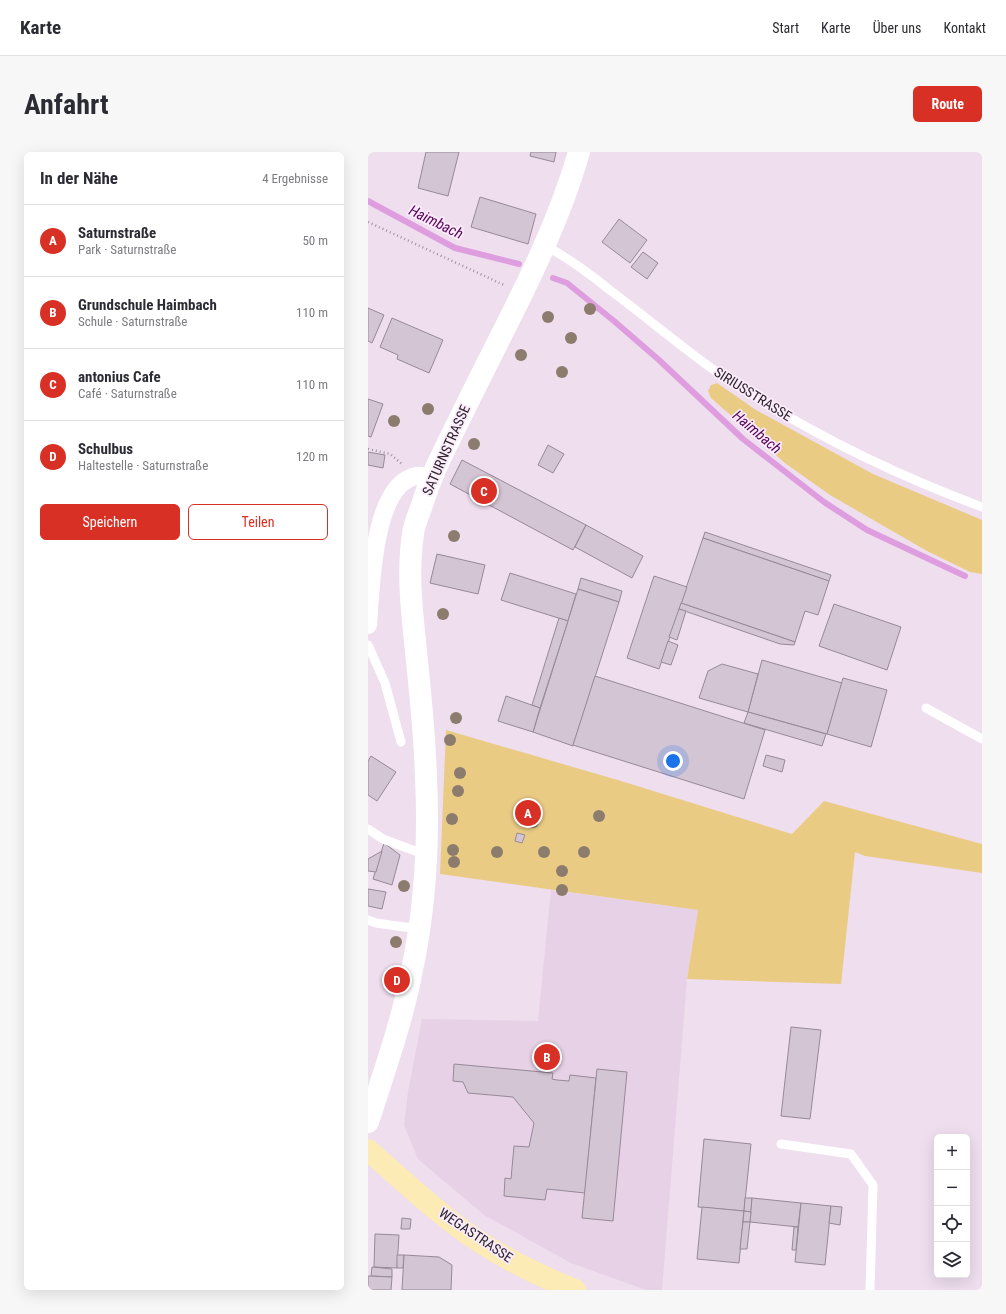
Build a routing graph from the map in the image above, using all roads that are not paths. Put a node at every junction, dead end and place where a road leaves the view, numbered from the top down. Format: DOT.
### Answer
graph roads {
  1 [pos="579,152"];
  2 [pos="544,245"];
  3 [pos="431,478"];
  4 [pos="982,507"];
  5 [pos="368,625"];
  6 [pos="368,645"];
  7 [pos="926,708"];
  8 [pos="982,739"];
  9 [pos="401,742"];
  10 [pos="368,829"];
  11 [pos="426,855"];
  12 [pos="368,920"];
  13 [pos="419,929"];
  14 [pos="368,1122"];
  15 [pos="781,1144"];
  16 [pos="368,1150"];
  17 [pos="575,1290"];
  18 [pos="870,1290"];
  1 -- 2 [label="street, SATURNSTRASSE"];
  2 -- 3 [label="street, SATURNSTRASSE"];
  2 -- 4 [label="lane, SIRIUSSTRASSE"];
  3 -- 5 [label="street"];
  3 -- 11 [label="street, SATURNSTRASSE"];
  6 -- 9 [label="lane"];
  7 -- 8 [label="lane"];
  10 -- 11 [label="lane"];
  11 -- 13 [label="street, SATURNSTRASSE"];
  12 -- 13 [label="lane"];
  13 -- 14 [label="street, SATURNSTRASSE"];
  15 -- 18 [label="lane"];
  16 -- 17 [label="main road, WEGASTRASSE"];
}
